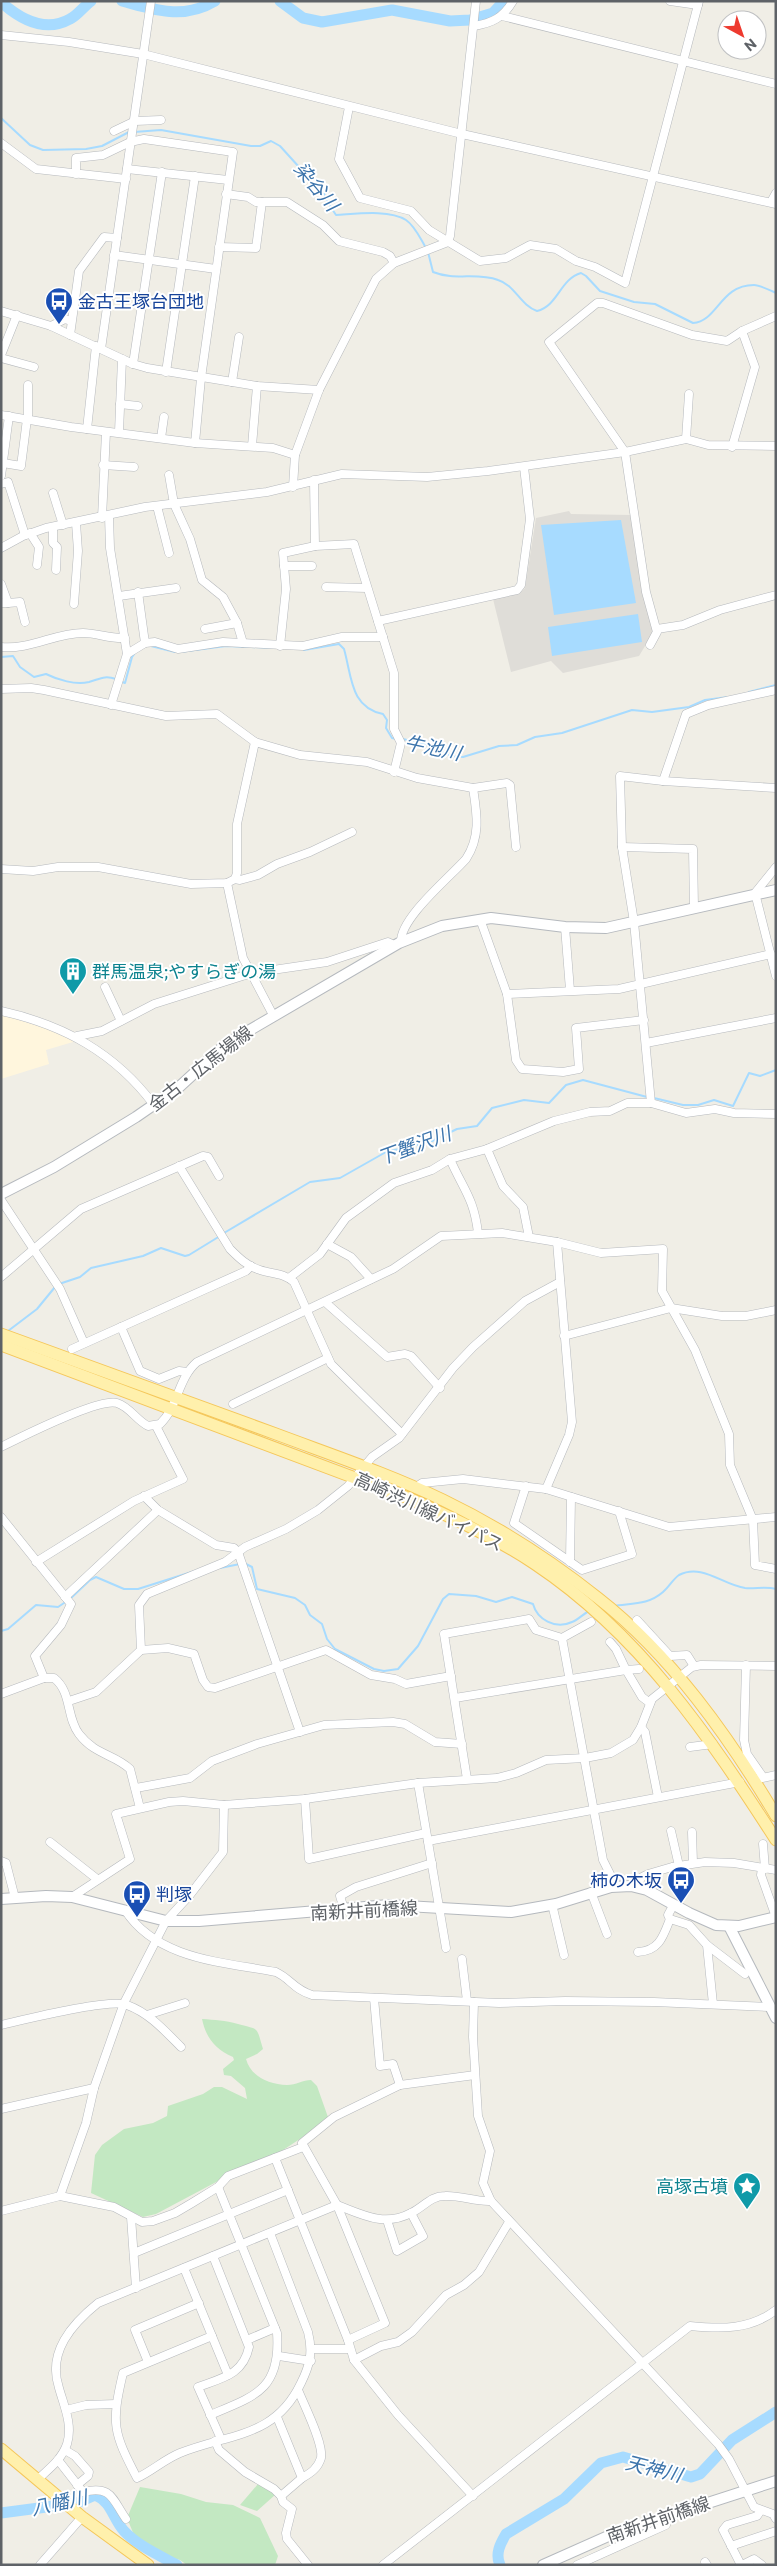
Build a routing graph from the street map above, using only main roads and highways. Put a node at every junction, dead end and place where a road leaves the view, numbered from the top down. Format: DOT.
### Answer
graph roads {
  1 [pos="776,890"];
  2 [pos="1,1194"];
  3 [pos="1,1334"];
  4 [pos="1,1346"];
  5 [pos="627,1624"];
  6 [pos="776,1816"];
  7 [pos="776,1840"];
  8 [pos="1,1900"];
  9 [pos="776,1917"];
  10 [pos="729,1926"];
  11 [pos="773,2007"];
  12 [pos="776,2018"];
  13 [pos="1,2449"];
  14 [pos="776,2481"];
  15 [pos="559,2561"];
  16 [pos="142,2563"];
  17 [pos="543,2565"];
  1 -- 2 [label="main road, 金古・広馬場線"];
  3 -- 5 [label="main road, 高崎渋川線バイパス"];
  4 -- 5 [label="main road, 高崎渋川線バイパス"];
  5 -- 6 [label="main road, 高崎渋川線バイパス"];
  5 -- 7 [label="main road, 高崎渋川線バイパス"];
  8 -- 10 [label="main road, 南新井前橋線"];
  9 -- 10 [label="main road, 南新井前橋線"];
  10 -- 11 [label="main road"];
  11 -- 12 [label="main road"];
  13 -- 16 [label="main road"];
  14 -- 15 [label="main road, 南新井前橋線"];
  15 -- 17 [label="main road, 南新井前橋線"];
}
